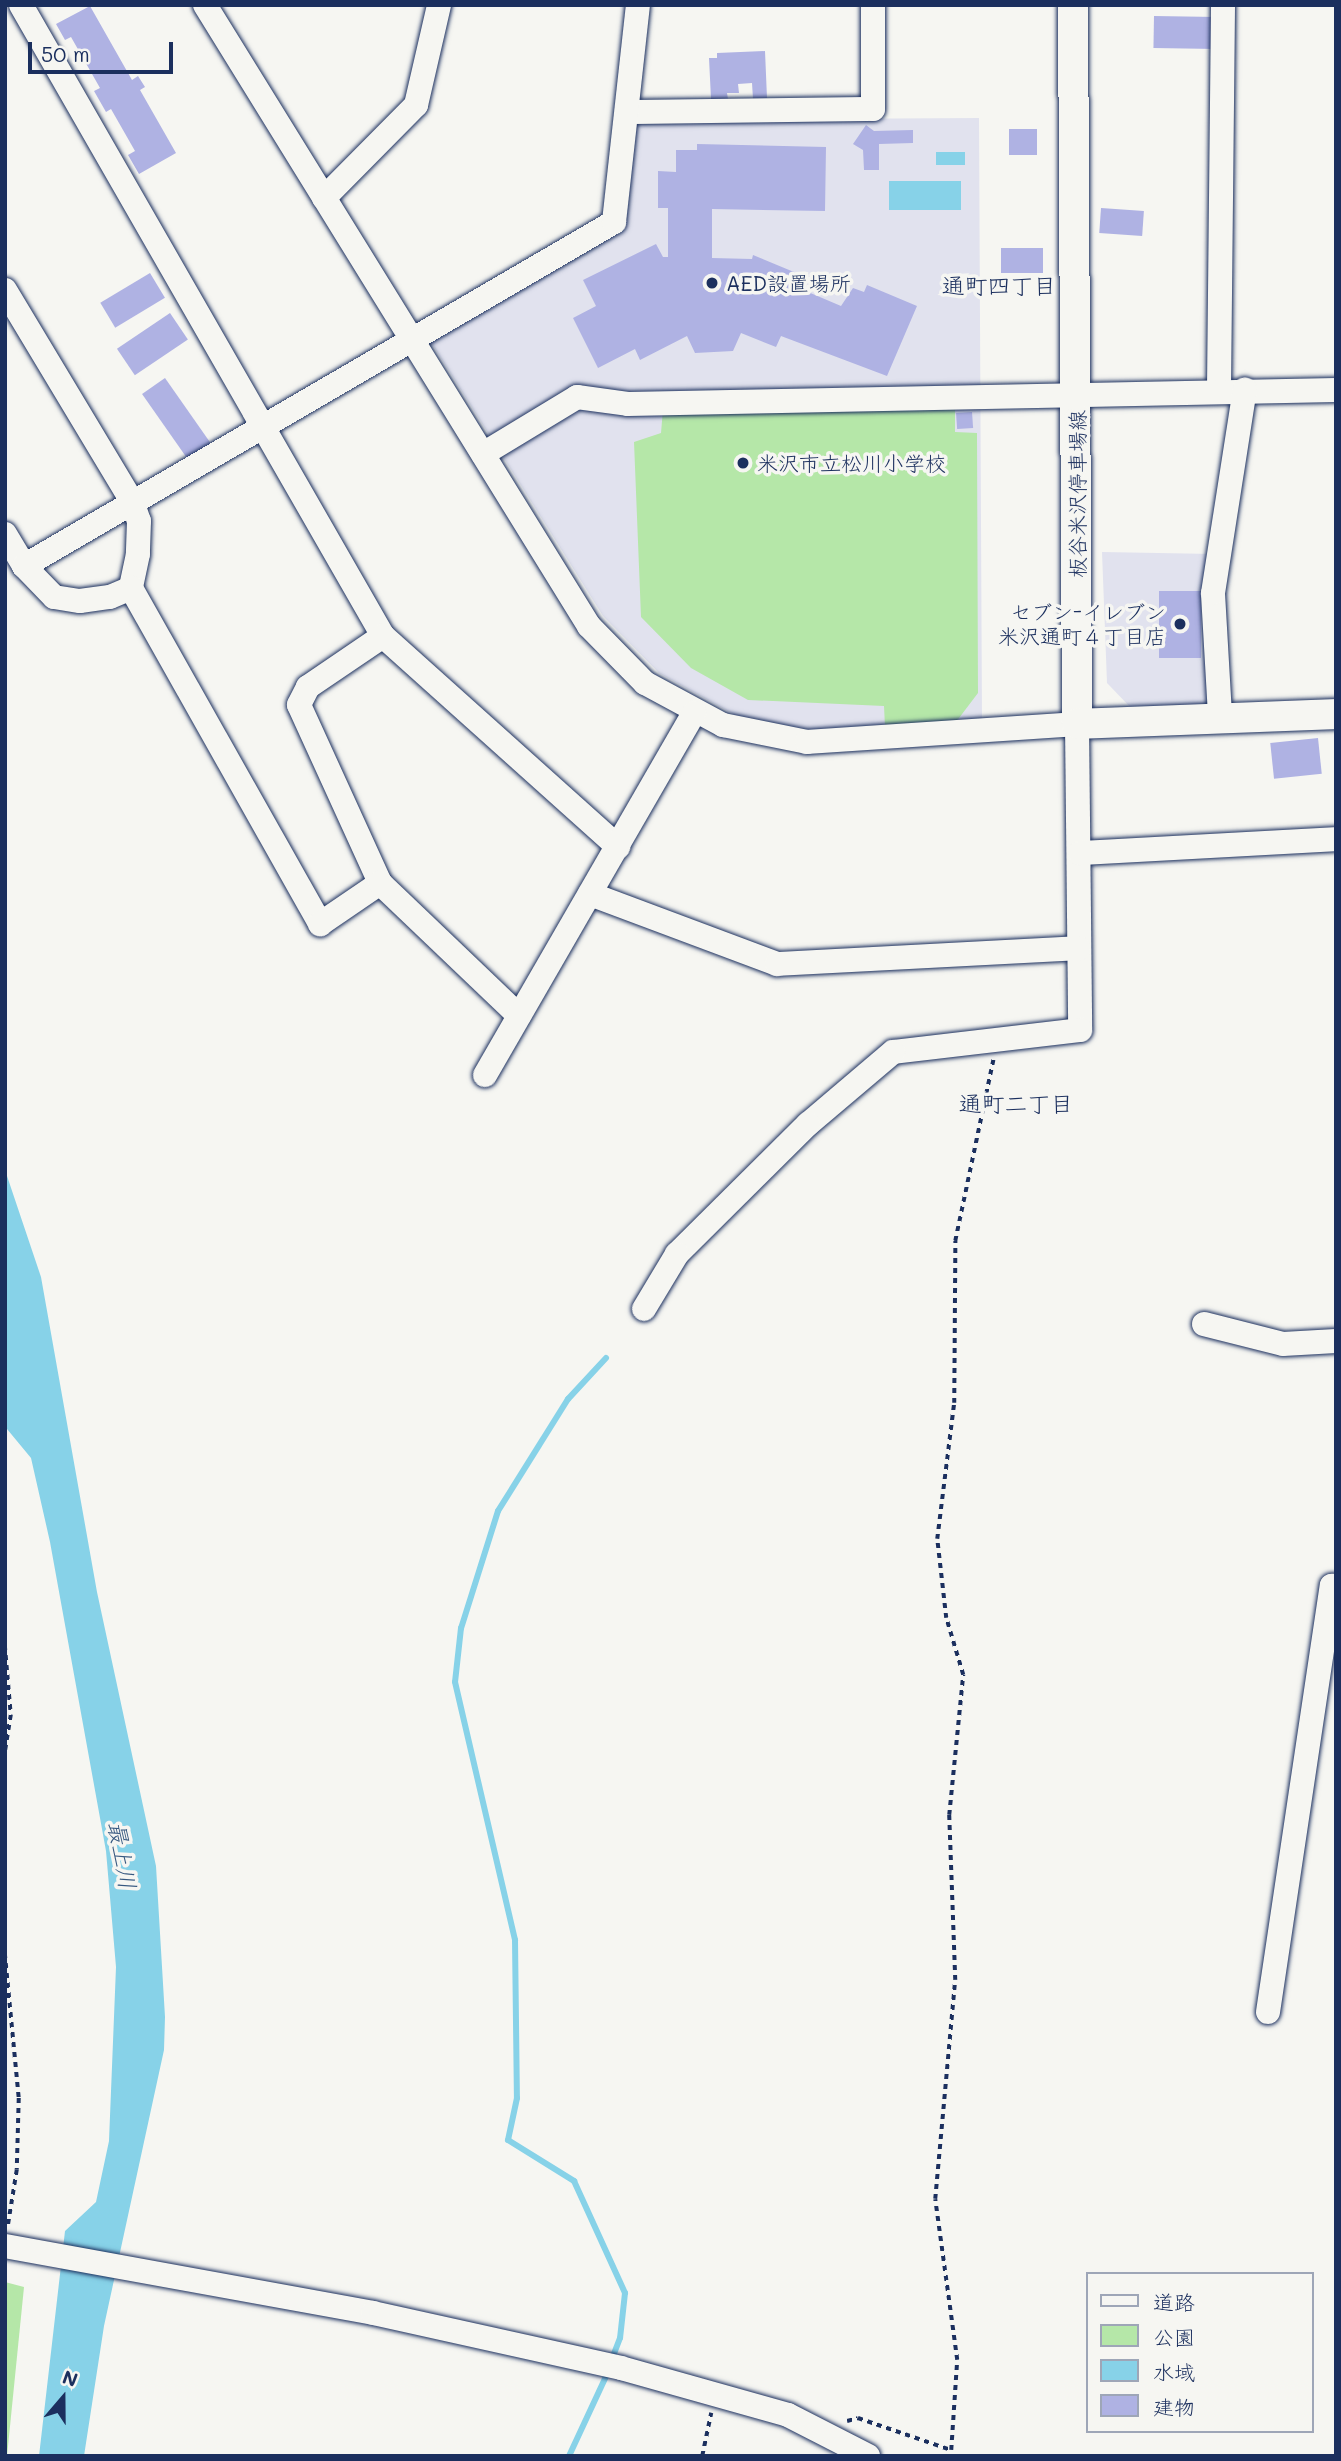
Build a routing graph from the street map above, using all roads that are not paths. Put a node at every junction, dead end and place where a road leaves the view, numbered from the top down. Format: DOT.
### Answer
graph roads {
  1 [pos="21,5"];
  2 [pos="205,5"];
  3 [pos="439,5"];
  4 [pos="638,5"];
  5 [pos="873,5"];
  6 [pos="1073,5"];
  7 [pos="1223,5"];
  8 [pos="5,11"];
  9 [pos="626,112"];
  10 [pos="324,198"];
  11 [pos="5,290"];
  12 [pos="412,339"];
  13 [pos="1219,389"];
  14 [pos="1245,389"];
  15 [pos="1336,390"];
  16 [pos="1076,396"];
  17 [pos="262,431"];
  18 [pos="483,454"];
  19 [pos="132,501"];
  20 [pos="5,534"];
  21 [pos="24,566"];
  22 [pos="131,588"];
  23 [pos="383,636"];
  24 [pos="694,713"];
  25 [pos="1336,714"];
  26 [pos="1220,715"];
  27 [pos="1077,724"];
  28 [pos="1336,839"];
  29 [pos="618,847"];
  30 [pos="1080,853"];
  31 [pos="380,883"];
  32 [pos="590,894"];
  33 [pos="1079,948"];
  34 [pos="519,1016"];
  35 [pos="485,1075"];
  36 [pos="644,1309"];
  37 [pos="1204,1324"];
  38 [pos="1336,1341"];
  39 [pos="1336,1586"];
  40 [pos="1268,2012"];
  41 [pos="14,2242"];
  42 [pos="868,2456"];
  1 -- 8 [label="street"];
  1 -- 17 [label="street"];
  2 -- 10 [label="street"];
  3 -- 10 [label="street"];
  4 -- 9 [label="street"];
  5 -- 9 [label="street"];
  6 -- 16 [label="main road, 板谷米沢停車場線"];
  7 -- 13 [label="street"];
  9 -- 12 [label="street"];
  10 -- 12 [label="street"];
  11 -- 19 [label="street"];
  12 -- 17 [label="street"];
  12 -- 18 [label="street"];
  13 -- 14 [label="street"];
  13 -- 16 [label="street"];
  14 -- 15 [label="street"];
  14 -- 26 [label="street"];
  16 -- 18 [label="street"];
  16 -- 27 [label="main road, 板谷米沢停車場線"];
  17 -- 19 [label="street"];
  17 -- 23 [label="street"];
  18 -- 24 [label="street"];
  19 -- 21 [label="street"];
  19 -- 22 [label="street"];
  20 -- 21 [label="street"];
  21 -- 22 [label="street"];
  22 -- 31 [label="street"];
  23 -- 29 [label="street"];
  23 -- 31 [label="street"];
  24 -- 27 [label="street"];
  24 -- 29 [label="street"];
  25 -- 26 [label="main road"];
  26 -- 27 [label="main road"];
  27 -- 30 [label="street"];
  28 -- 30 [label="street"];
  29 -- 32 [label="street"];
  30 -- 33 [label="street"];
  31 -- 34 [label="street"];
  32 -- 33 [label="street"];
  32 -- 34 [label="street"];
  33 -- 36 [label="street"];
  34 -- 35 [label="street"];
  37 -- 38 [label="street"];
  39 -- 40 [label="street"];
  41 -- 42 [label="street"];
}
